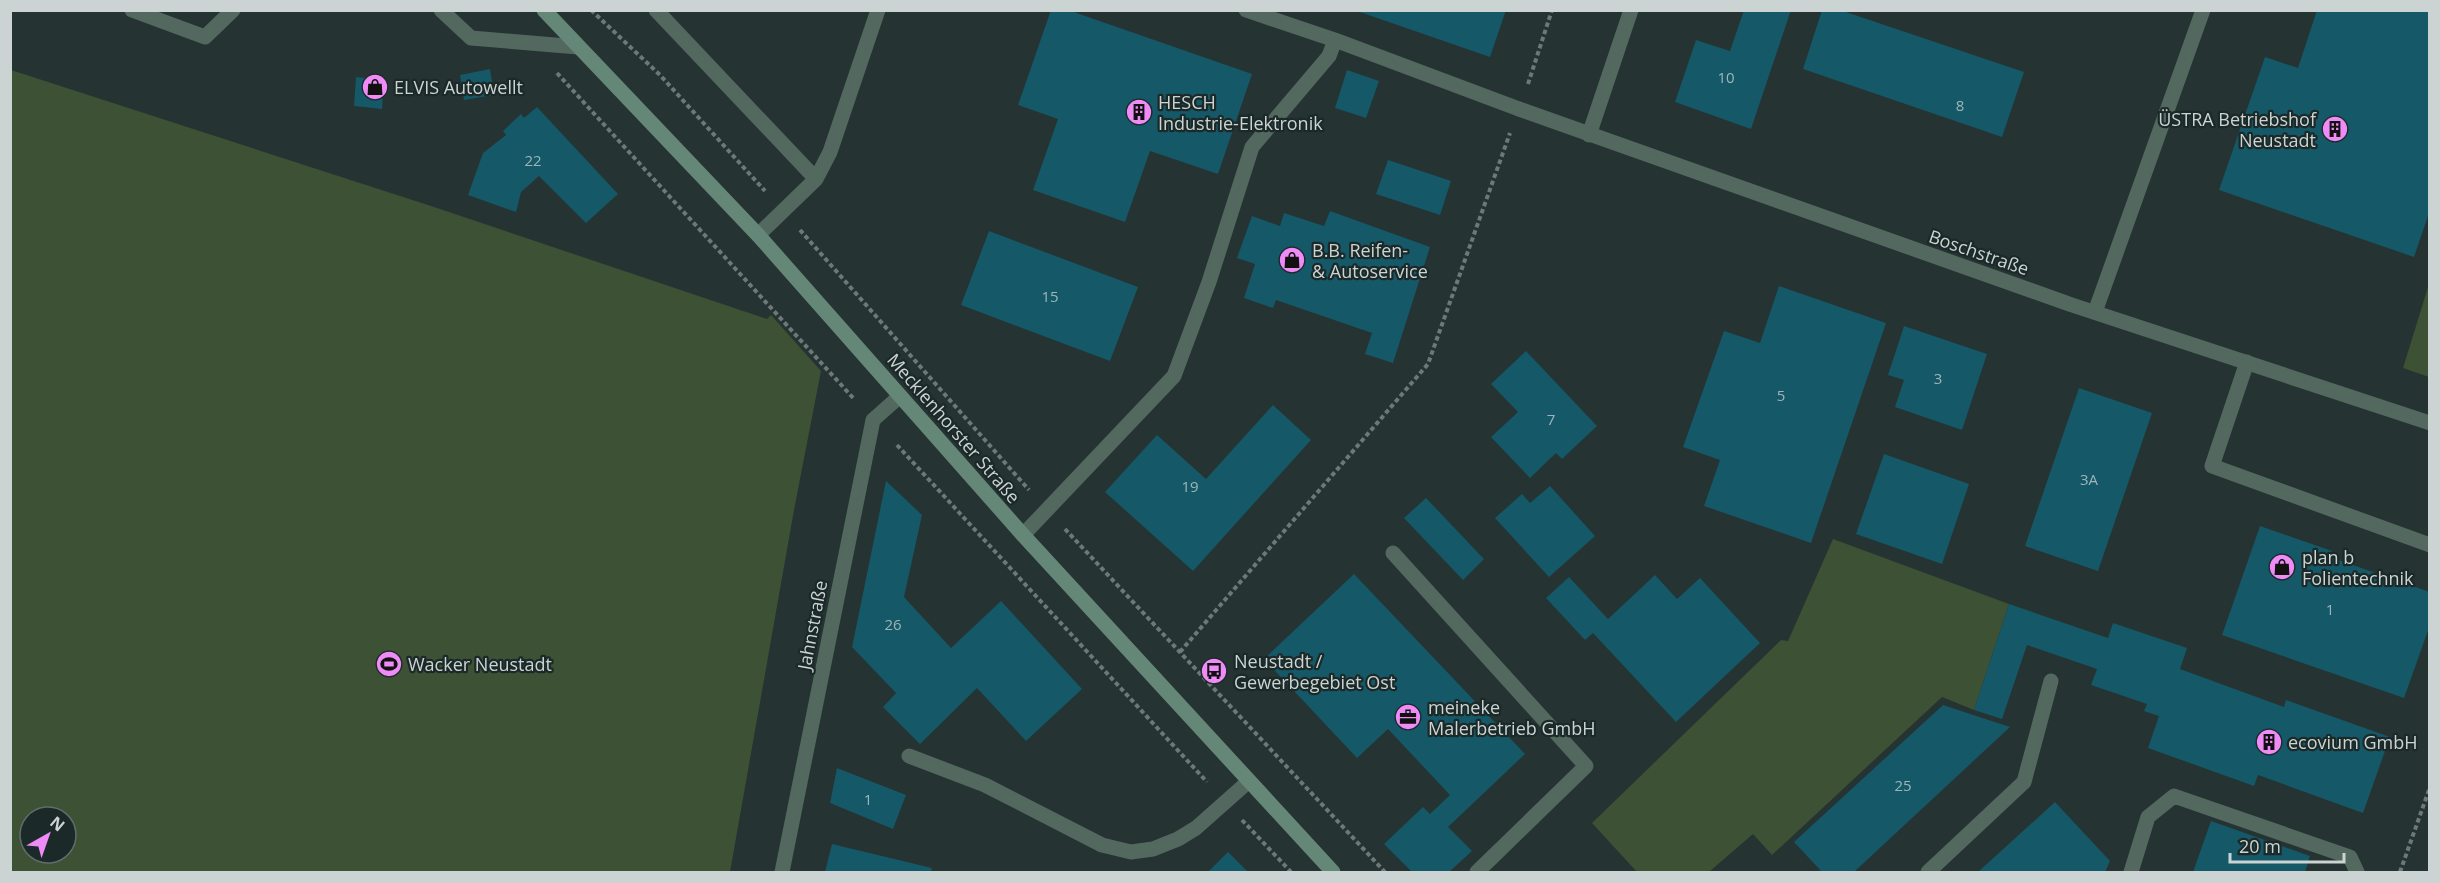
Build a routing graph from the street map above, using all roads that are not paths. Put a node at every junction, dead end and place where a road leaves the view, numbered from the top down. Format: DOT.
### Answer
graph roads {
  1 [pos="132,10"];
  2 [pos="233,10"];
  3 [pos="441,10"];
  4 [pos="544,10"];
  5 [pos="656,10"];
  6 [pos="878,10"];
  7 [pos="1246,10"];
  8 [pos="1631,10"];
  9 [pos="2203,10"];
  10 [pos="1335,40"];
  11 [pos="578,46"];
  12 [pos="1589,135"];
  13 [pos="816,179"];
  14 [pos="758,235"];
  15 [pos="2095,312"];
  16 [pos="2247,362"];
  17 [pos="900,396"];
  18 [pos="2430,423"];
  19 [pos="1023,535"];
  20 [pos="2430,545"];
  21 [pos="1394,553"];
  22 [pos="2051,681"];
  23 [pos="909,756"];
  24 [pos="1249,781"];
  25 [pos="782,873"];
  26 [pos="1333,873"];
  27 [pos="1478,873"];
  28 [pos="1928,873"];
  29 [pos="2131,873"];
  30 [pos="2357,873"];
  1 -- 2 [label="street"];
  3 -- 11 [label="street"];
  4 -- 11 [label="main road, Mecklenhorster Straße"];
  5 -- 13 [label="street"];
  6 -- 13 [label="street"];
  7 -- 10 [label="street, Boschstraße"];
  8 -- 12 [label="street"];
  9 -- 15 [label="street"];
  10 -- 12 [label="street, Boschstraße"];
  10 -- 19 [label="street"];
  11 -- 14 [label="main road, Mecklenhorster Straße"];
  12 -- 15 [label="street, Boschstraße"];
  13 -- 14 [label="street"];
  14 -- 17 [label="main road, Mecklenhorster Straße"];
  15 -- 16 [label="street, Boschstraße"];
  16 -- 18 [label="street, Boschstraße"];
  16 -- 20 [label="street"];
  17 -- 19 [label="main road, Mecklenhorster Straße"];
  17 -- 25 [label="street, Jahnstraße"];
  19 -- 24 [label="main road, Mecklenhorster Straße"];
  21 -- 27 [label="street"];
  22 -- 28 [label="street"];
  23 -- 24 [label="street"];
  24 -- 26 [label="main road, Mecklenhorster Straße"];
  29 -- 30 [label="street"];
}
